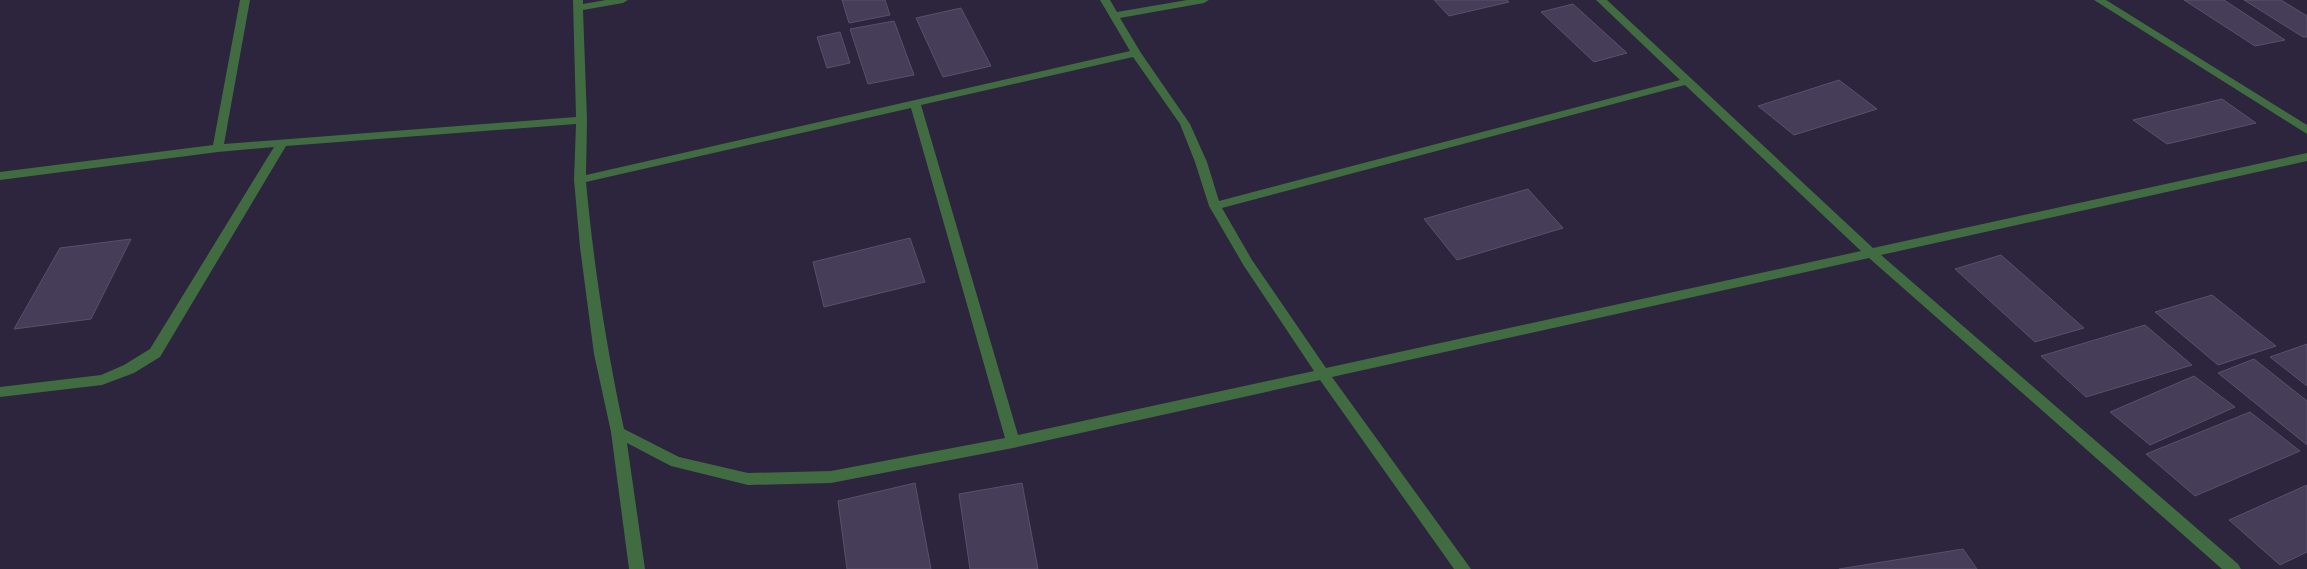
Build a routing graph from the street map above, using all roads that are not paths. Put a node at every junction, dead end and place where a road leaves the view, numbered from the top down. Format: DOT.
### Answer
graph roads {
  1 [pos="245,0"];
  2 [pos="623,0"];
  3 [pos="1106,0"];
  4 [pos="1204,0"];
  5 [pos="1601,0"];
  6 [pos="2099,0"];
  7 [pos="578,4"];
  8 [pos="1114,16"];
  9 [pos="1136,53"];
  10 [pos="1688,81"];
  11 [pos="915,103"];
  12 [pos="582,120"];
  13 [pos="2307,130"];
  14 [pos="282,143"];
  15 [pos="218,148"];
  16 [pos="2307,157"];
  17 [pos="0,176"];
  18 [pos="580,180"];
  19 [pos="1216,206"];
  20 [pos="1871,253"];
  21 [pos="1323,374"];
  22 [pos="0,392"];
  23 [pos="618,432"];
  24 [pos="1013,442"];
  25 [pos="636,569"];
  26 [pos="1463,569"];
  27 [pos="2233,569"];
  1 -- 15 [label="street"];
  2 -- 7 [label="street"];
  3 -- 8 [label="street"];
  4 -- 8 [label="street"];
  5 -- 10 [label="street"];
  6 -- 13 [label="street"];
  7 -- 12 [label="street"];
  8 -- 9 [label="street"];
  9 -- 11 [label="street"];
  9 -- 19 [label="street"];
  10 -- 19 [label="street"];
  10 -- 20 [label="street"];
  11 -- 18 [label="street"];
  11 -- 24 [label="street"];
  12 -- 14 [label="street"];
  12 -- 18 [label="street"];
  14 -- 15 [label="street"];
  14 -- 22 [label="street"];
  15 -- 17 [label="street"];
  16 -- 20 [label="street"];
  18 -- 23 [label="street"];
  19 -- 21 [label="street"];
  20 -- 21 [label="street"];
  20 -- 27 [label="street"];
  21 -- 24 [label="street"];
  21 -- 26 [label="street"];
  23 -- 24 [label="street"];
  23 -- 25 [label="street"];
}
